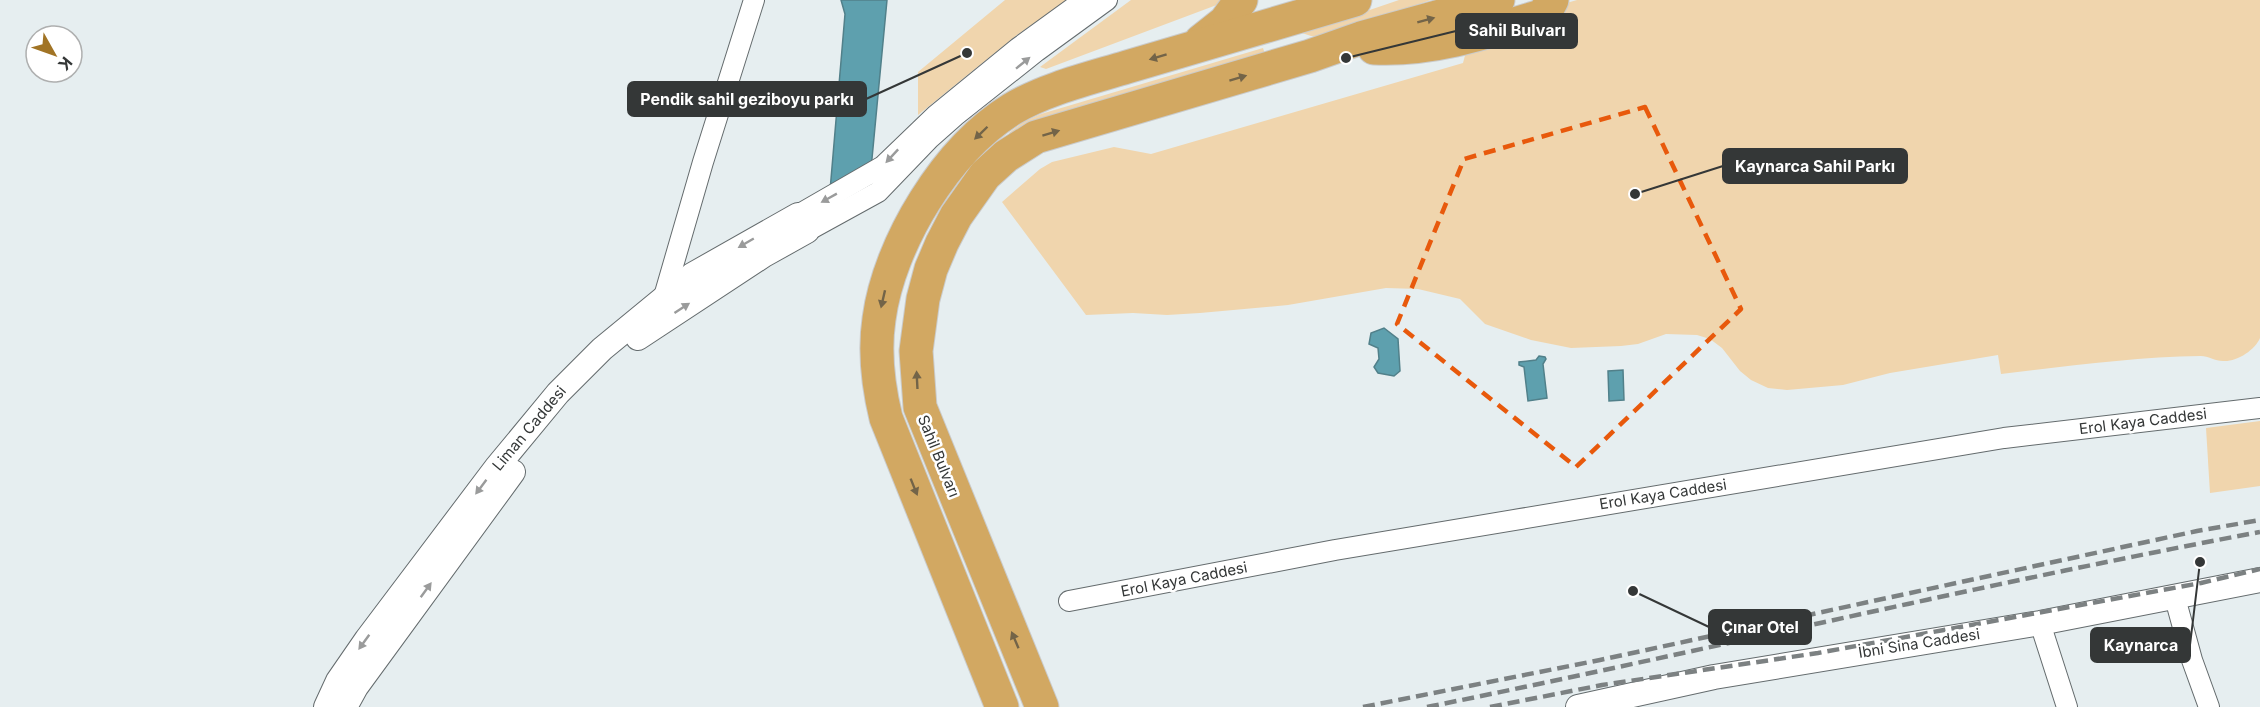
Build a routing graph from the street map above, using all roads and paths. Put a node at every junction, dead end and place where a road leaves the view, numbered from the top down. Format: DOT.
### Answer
graph roads {
  1 [pos="754,0"];
  2 [pos="1084,0"];
  3 [pos="1107,0"];
  4 [pos="1241,0"];
  5 [pos="1355,0"];
  6 [pos="1498,0"];
  7 [pos="1552,0"];
  8 [pos="1272,12"];
  9 [pos="1193,47"];
  10 [pos="1334,48"];
  11 [pos="1303,58"];
  12 [pos="864,189"];
  13 [pos="802,223"];
  14 [pos="663,300"];
  15 [pos="2260,408"];
  16 [pos="2260,580"];
  17 [pos="2175,598"];
  18 [pos="1069,601"];
  19 [pos="2040,622"];
  20 [pos="326,707"];
  21 [pos="345,707"];
  22 [pos="1002,707"];
  23 [pos="1042,707"];
  24 [pos="1578,707"];
  25 [pos="2067,707"];
  26 [pos="2209,707"];
  1 -- 14 [label="street"];
  2 -- 12 [label="street, one-way"];
  12 -- 3 [label="street, one-way"];
  4 -- 9 [label="highway"];
  5 -- 8 [label="highway"];
  10 -- 6 [label="highway, Sahil Bulvarı, one-way"];
  7 -- 10 [label="highway"];
  8 -- 9 [label="highway"];
  8 -- 11 [label="highway"];
  9 -- 22 [label="highway, one-way"];
  10 -- 11 [label="highway, Sahil Bulvarı"];
  23 -- 11 [label="highway, Sahil Bulvarı, one-way"];
  12 -- 13 [label="street"];
  13 -- 14 [label="street, Liman Caddesi, one-way"];
  21 -- 13 [label="street, Liman Caddesi, one-way"];
  14 -- 20 [label="street, Liman Caddesi, one-way"];
  15 -- 18 [label="street, Erol Kaya Caddesi"];
  16 -- 17 [label="street, İbni Sina Caddesi"];
  17 -- 19 [label="street, İbni Sina Caddesi"];
  17 -- 26 [label="street"];
  19 -- 24 [label="street, İbni Sina Caddesi"];
  19 -- 25 [label="street"];
}
